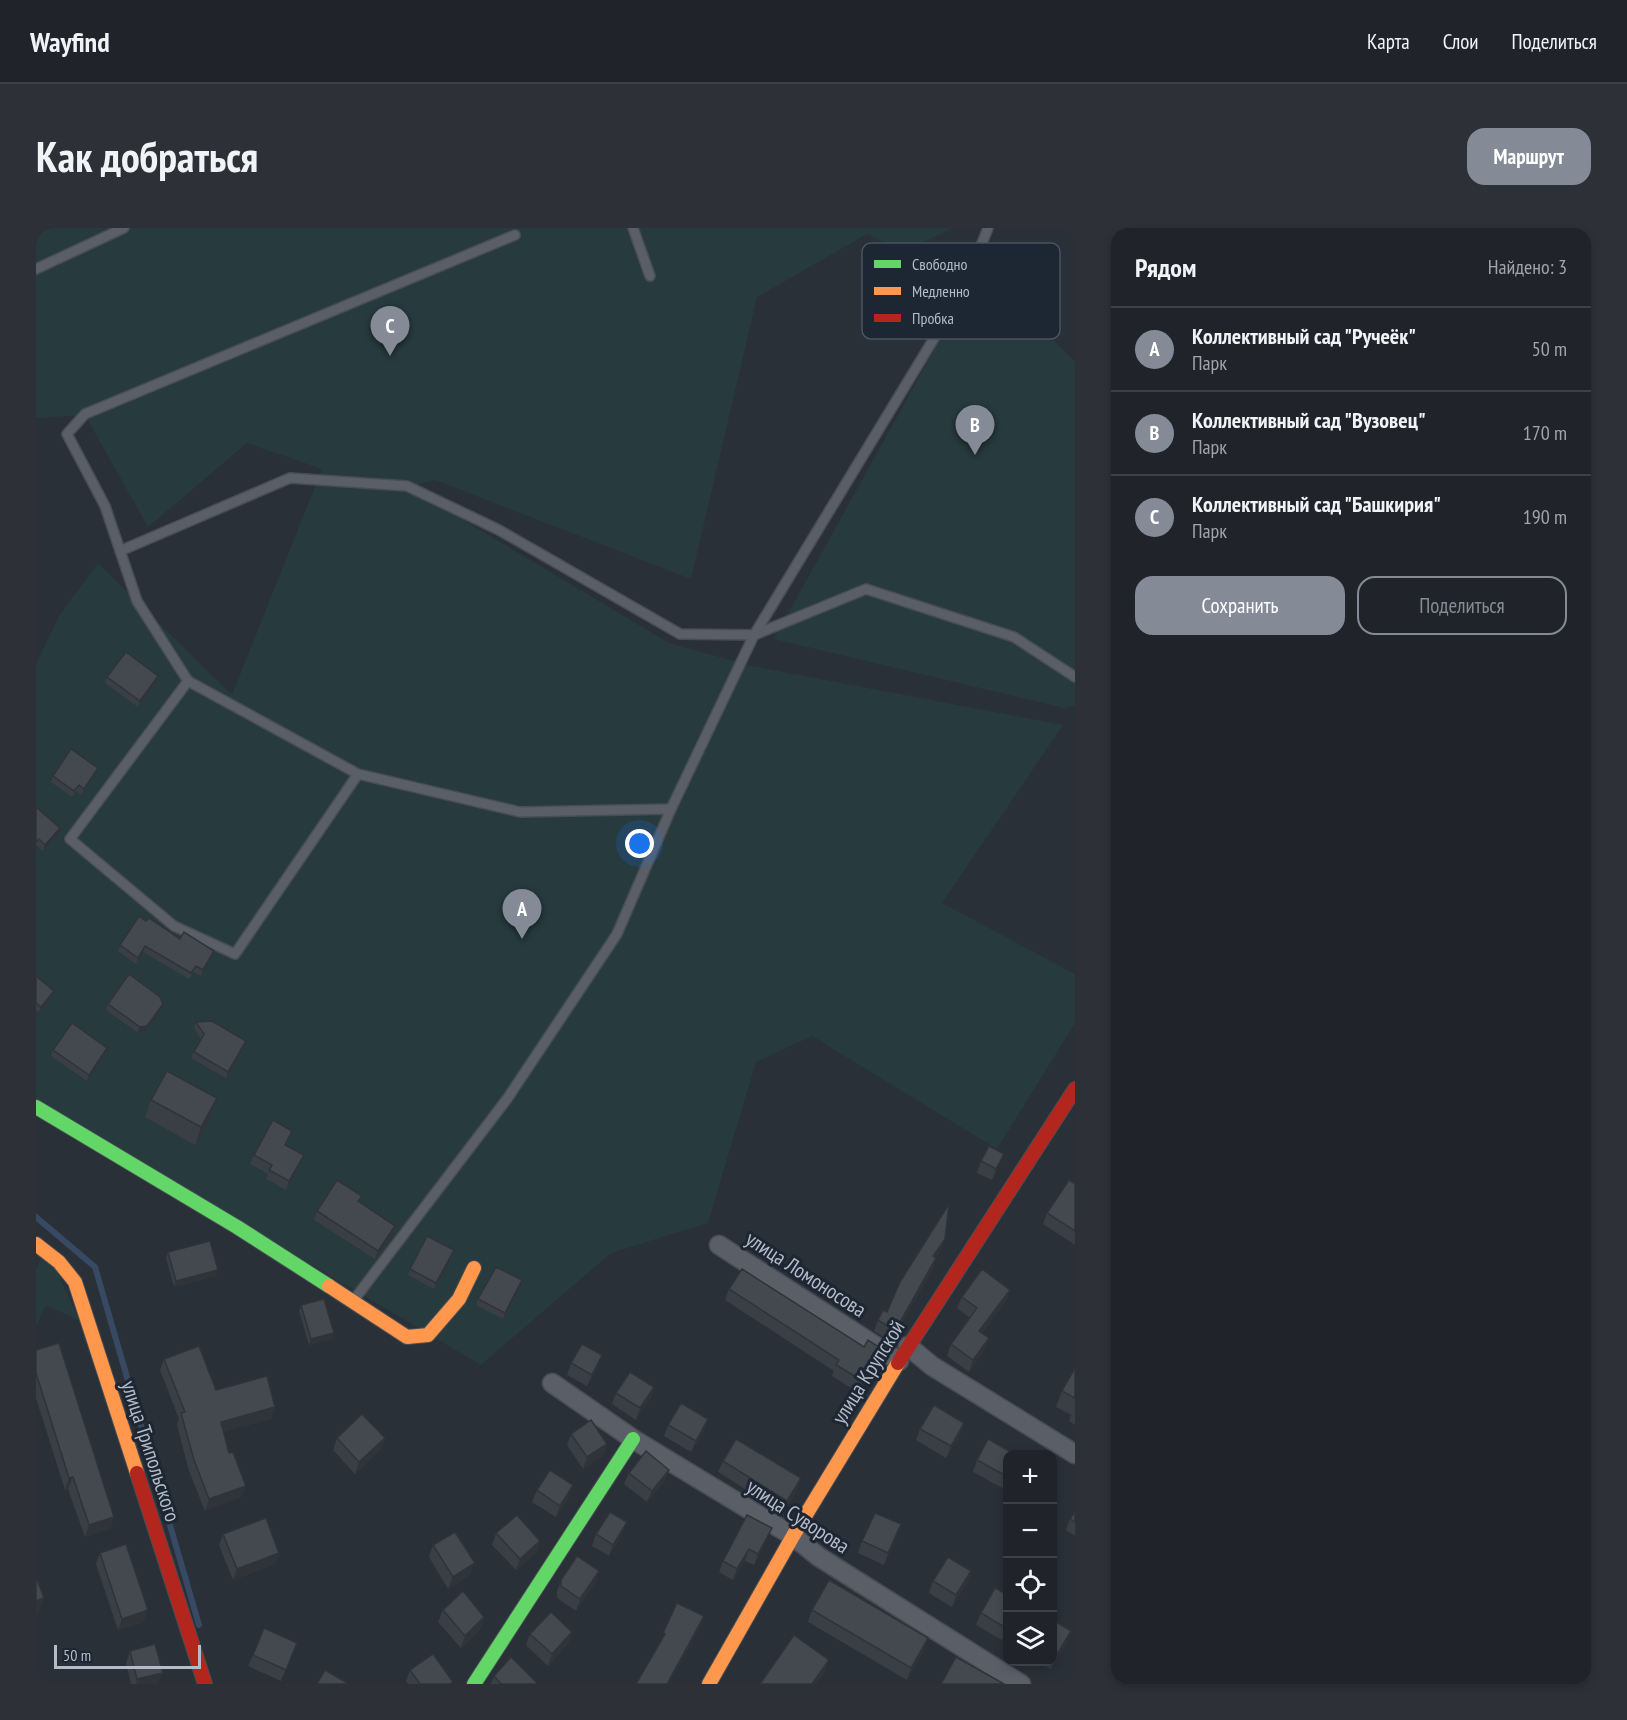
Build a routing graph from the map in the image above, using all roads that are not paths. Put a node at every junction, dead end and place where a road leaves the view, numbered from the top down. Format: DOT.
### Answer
graph roads {
  1 [pos="124,228"];
  2 [pos="633,228"];
  3 [pos="988,228"];
  4 [pos="515,235"];
  5 [pos="982,243"];
  6 [pos="36,269"];
  7 [pos="650,276"];
  8 [pos="934,339"];
  9 [pos="120,551"];
  10 [pos="754,635"];
  11 [pos="1075,677"];
  12 [pos="188,681"];
  13 [pos="358,774"];
  14 [pos="671,809"];
  15 [pos="1075,1089"];
  16 [pos="36,1107"];
  17 [pos="36,1244"];
  18 [pos="719,1245"];
  19 [pos="474,1268"];
  20 [pos="353,1302"];
  21 [pos="904,1353"];
  22 [pos="552,1383"];
  23 [pos="633,1439"];
  24 [pos="1075,1454"];
  25 [pos="793,1536"];
  26 [pos="205,1684"];
  27 [pos="474,1684"];
  28 [pos="709,1684"];
  29 [pos="1021,1684"];
  1 -- 6 [label="lane"];
  2 -- 7 [label="lane"];
  3 -- 5 [label="lane"];
  4 -- 9 [label="lane"];
  8 -- 10 [label="lane"];
  9 -- 10 [label="lane"];
  9 -- 12 [label="lane"];
  10 -- 11 [label="lane"];
  10 -- 14 [label="lane"];
  12 -- 13 [label="lane"];
  12 -- 13 [label="lane"];
  13 -- 14 [label="lane"];
  14 -- 20 [label="lane"];
  15 -- 21 [label="street, улица Крупской"];
  16 -- 20 [label="street"];
  17 -- 26 [label="street, улица Трипольского"];
  18 -- 21 [label="street, улица Ломоносова"];
  19 -- 20 [label="street"];
  21 -- 24 [label="street, улица Ломоносова"];
  21 -- 25 [label="street, улица Крупской"];
  22 -- 23 [label="street, улица Суворова"];
  23 -- 25 [label="street, улица Суворова"];
  23 -- 27 [label="street"];
  25 -- 28 [label="street, улица Крупской"];
  25 -- 29 [label="street, улица Суворова"];
}
